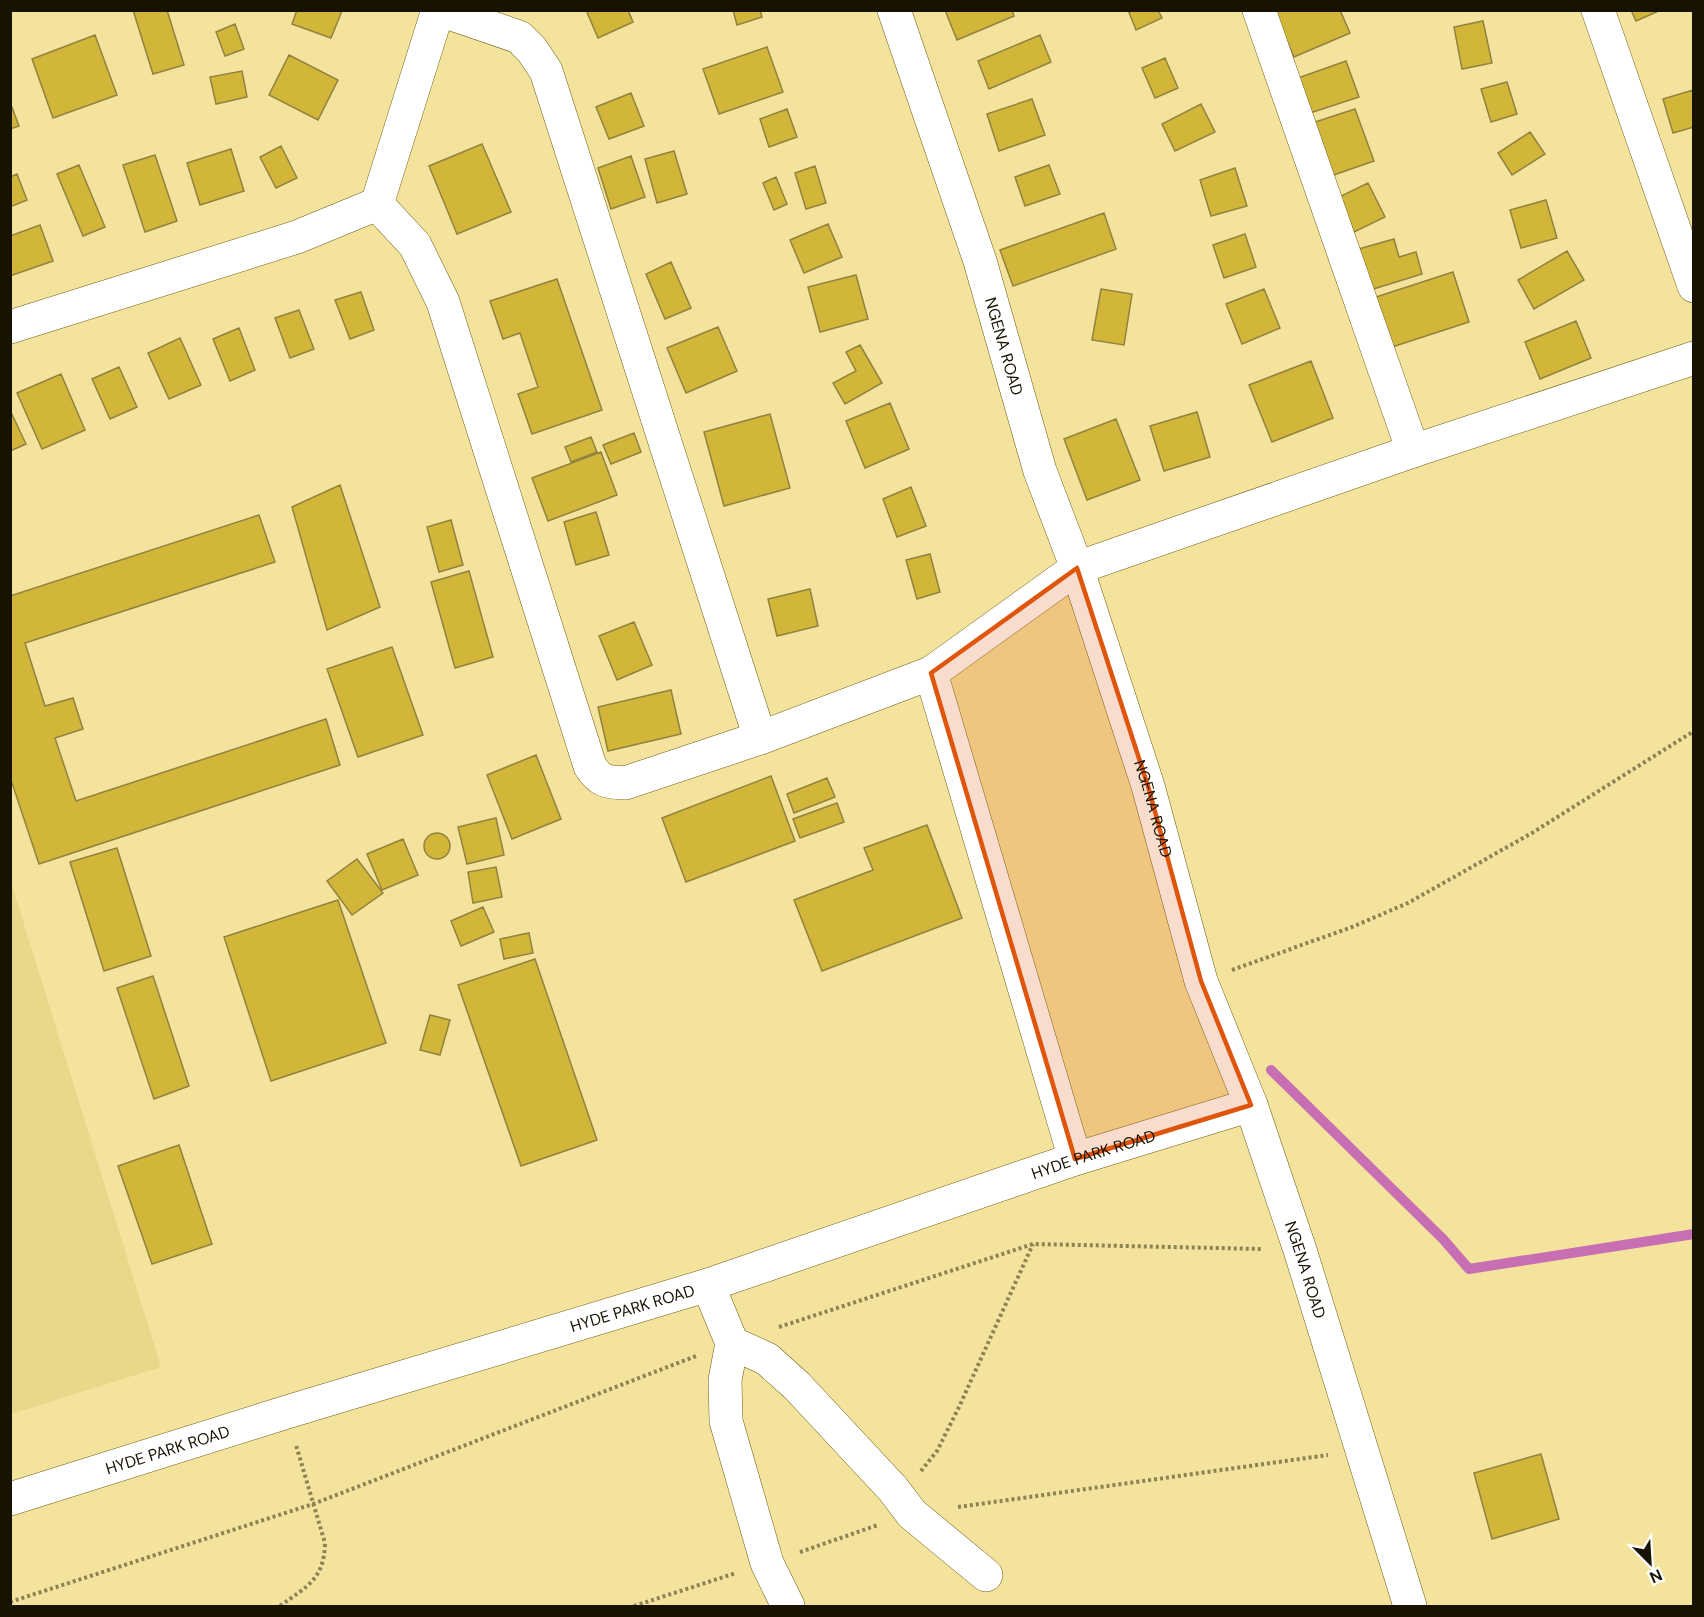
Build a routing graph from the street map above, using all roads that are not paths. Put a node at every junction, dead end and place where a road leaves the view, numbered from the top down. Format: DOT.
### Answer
graph roads {
  1 [pos="439,10"];
  2 [pos="894,10"];
  3 [pos="1259,10"];
  4 [pos="1598,10"];
  5 [pos="377,204"];
  6 [pos="1694,286"];
  7 [pos="10,327"];
  8 [pos="1694,358"];
  9 [pos="1413,451"];
  10 [pos="1077,568"];
  11 [pos="931,673"];
  12 [pos="760,738"];
  13 [pos="1251,1105"];
  14 [pos="1075,1159"];
  15 [pos="708,1285"];
  16 [pos="732,1343"];
  17 [pos="10,1499"];
  18 [pos="986,1575"];
  19 [pos="788,1606"];
  20 [pos="1410,1606"];
  1 -- 5 [label="street"];
  1 -- 12 [label="street"];
  2 -- 10 [label="street, NGENA ROAD"];
  3 -- 9 [label="street"];
  4 -- 6 [label="street"];
  5 -- 7 [label="street"];
  5 -- 12 [label="street"];
  8 -- 9 [label="street"];
  9 -- 10 [label="street"];
  10 -- 11 [label="street"];
  10 -- 13 [label="street, NGENA ROAD"];
  11 -- 12 [label="street"];
  11 -- 14 [label="street"];
  13 -- 14 [label="street, HYDE PARK ROAD"];
  13 -- 20 [label="street, NGENA ROAD"];
  14 -- 15 [label="street, HYDE PARK ROAD"];
  15 -- 16 [label="street"];
  15 -- 17 [label="street, HYDE PARK ROAD"];
  16 -- 18 [label="street"];
  16 -- 19 [label="street"];
}
